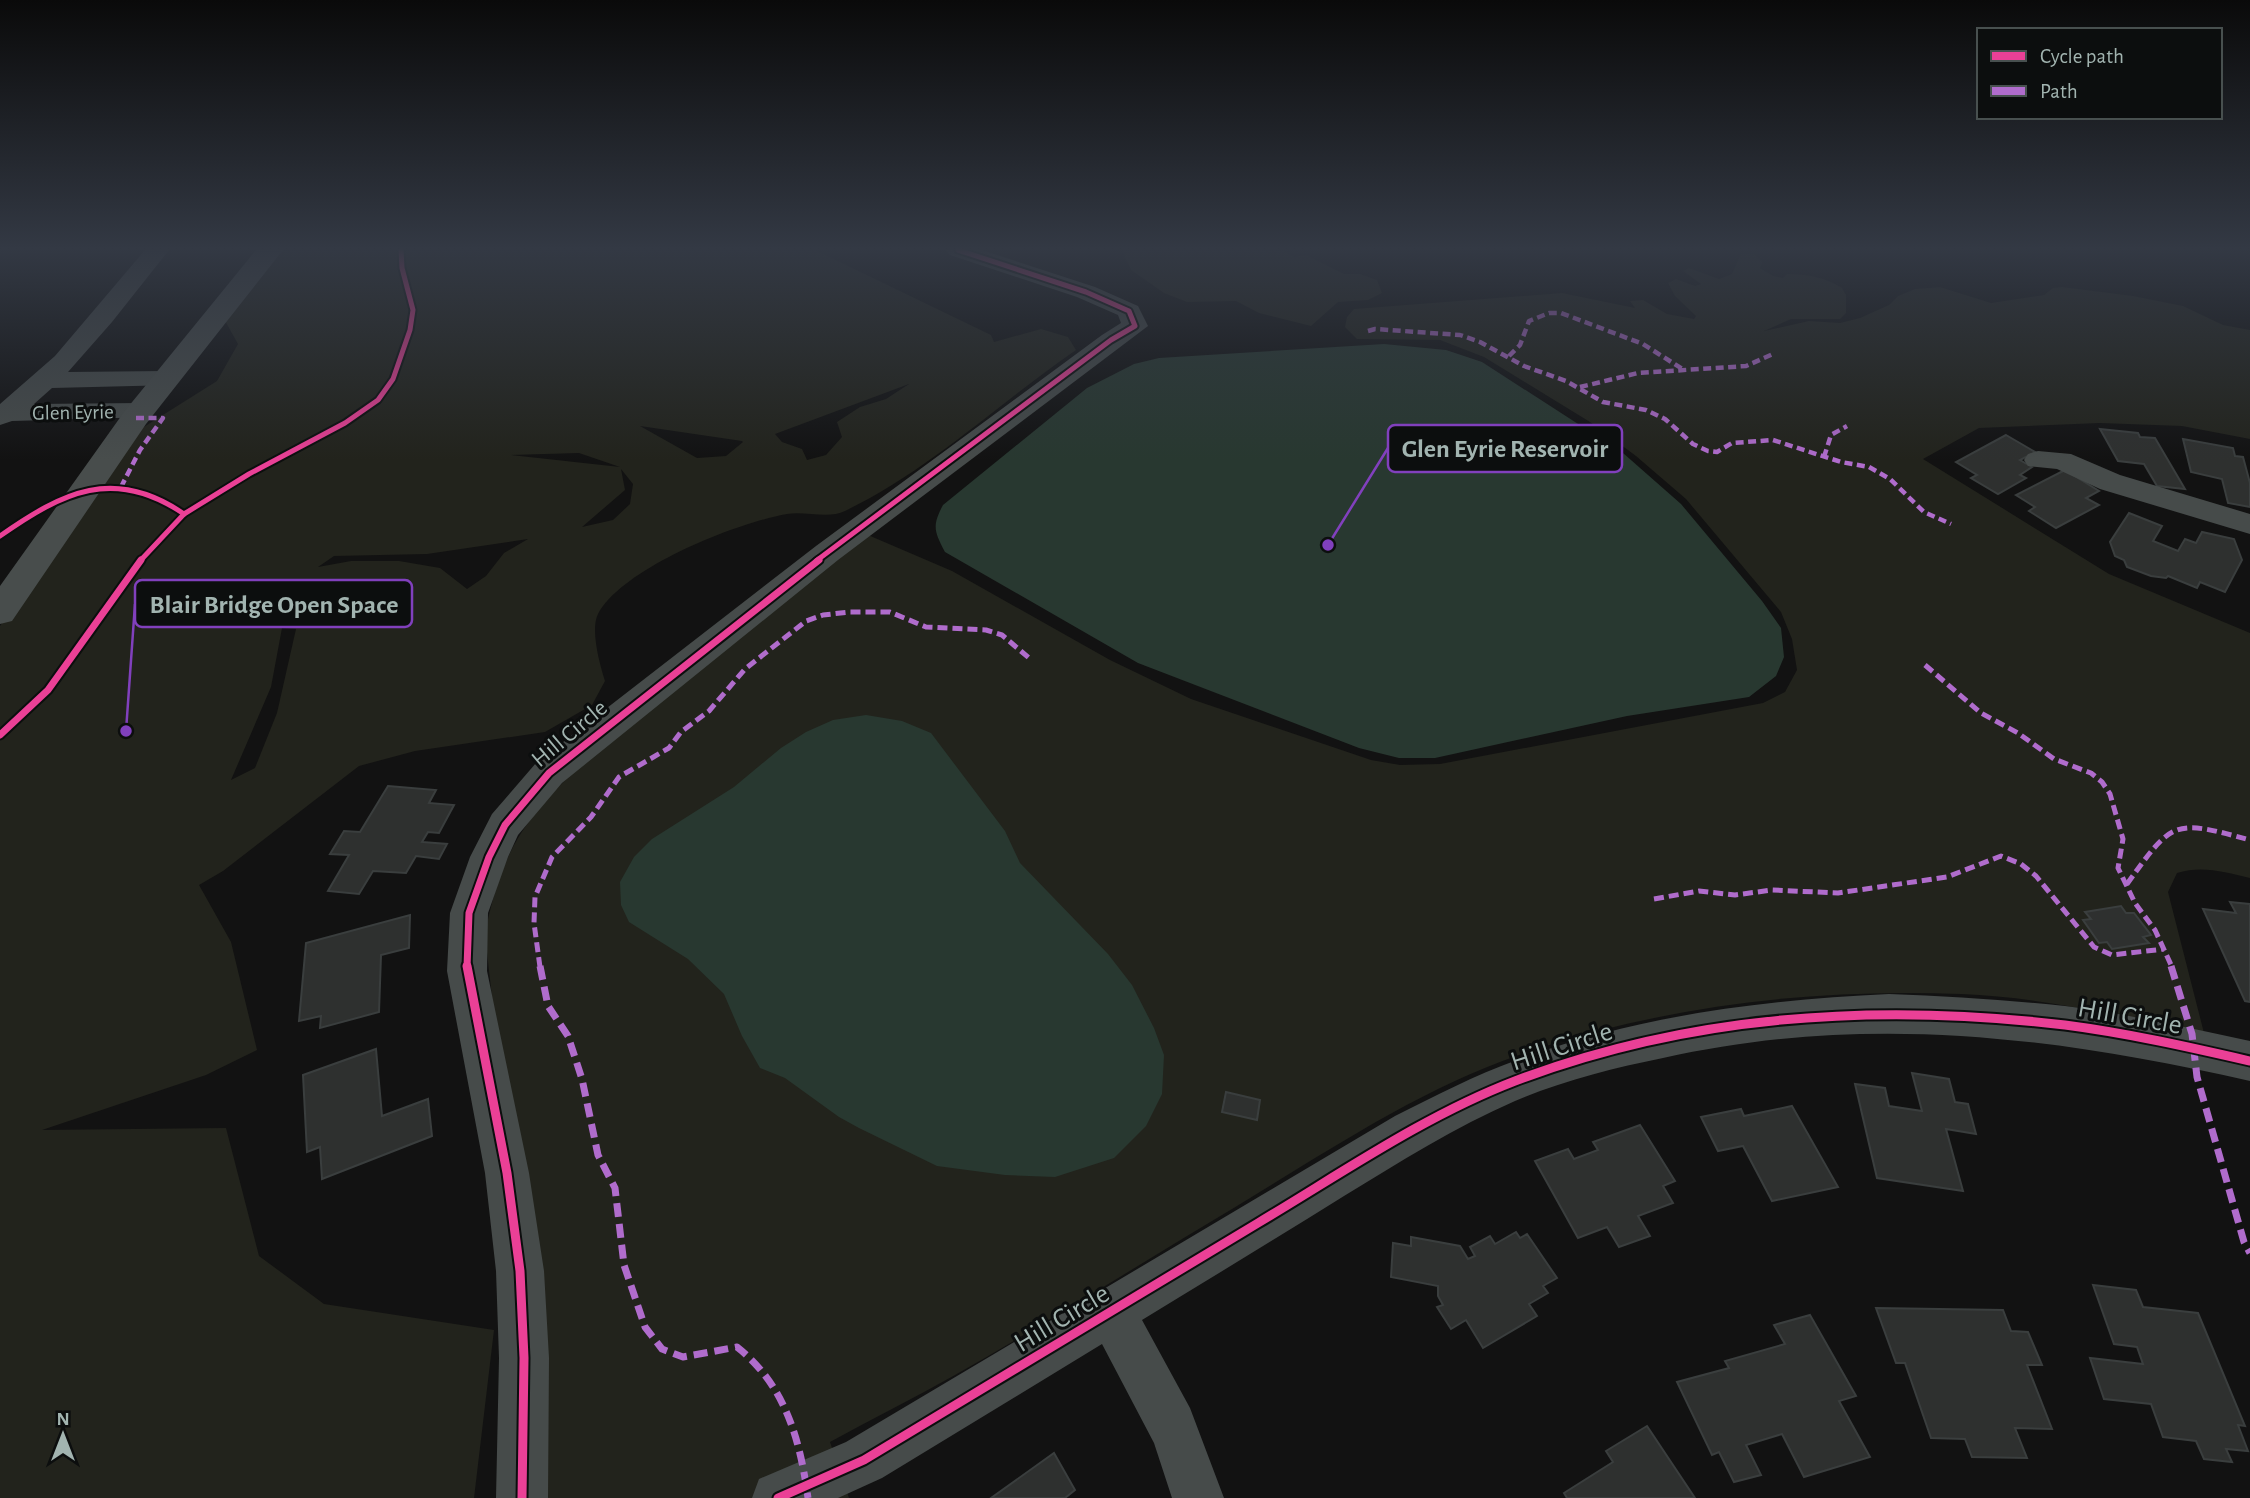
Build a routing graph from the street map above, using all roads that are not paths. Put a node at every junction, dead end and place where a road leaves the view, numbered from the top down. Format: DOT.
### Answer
graph roads {
  1 [pos="101,320"];
  2 [pos="213,320"];
  3 [pos="1133,320"];
  4 [pos="165,379"];
  5 [pos="44,380"];
  6 [pos="141,411"];
  7 [pos="3,415"];
  8 [pos="2038,460"];
  9 [pos="2250,524"];
  10 [pos="0,612"];
  11 [pos="2250,1061"];
  12 [pos="1110,1312"];
  13 [pos="522,1498"];
  14 [pos="778,1498"];
  15 [pos="1198,1498"];
  1 -- 5 [label="street, Glen Eyrie"];
  2 -- 4 [label="main road"];
  3 -- 13 [label="street, Hill Circle"];
  4 -- 5 [label="street, Glen Eyrie"];
  4 -- 6 [label="main road"];
  5 -- 7 [label="street, Glen Eyrie"];
  6 -- 7 [label="street, Glen Eyrie"];
  6 -- 10 [label="main road"];
  8 -- 9 [label="street"];
  11 -- 12 [label="street, Hill Circle"];
  12 -- 14 [label="street, Hill Circle"];
  12 -- 15 [label="street"];
}
